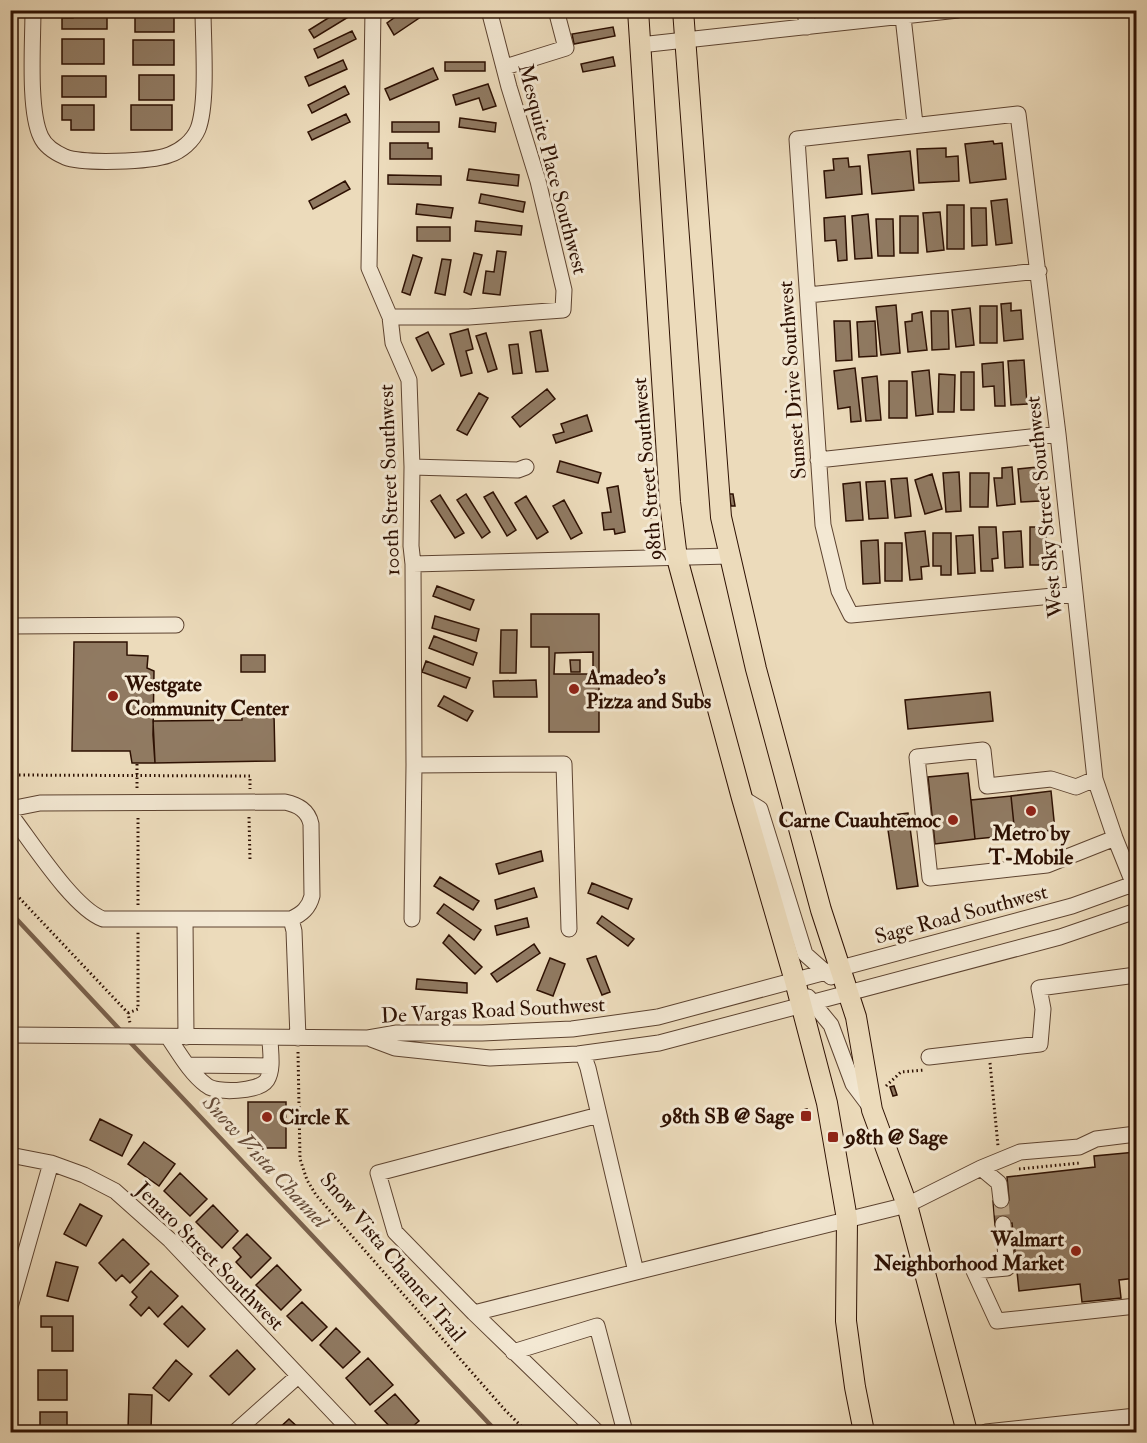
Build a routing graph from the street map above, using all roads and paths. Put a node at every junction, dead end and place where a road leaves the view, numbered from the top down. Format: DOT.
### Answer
graph roads {
  1 [pos="33,10"];
  2 [pos="203,10"];
  3 [pos="373,10"];
  4 [pos="489,10"];
  5 [pos="556,10"];
  6 [pos="638,10"];
  7 [pos="683,10"];
  8 [pos="805,10"];
  9 [pos="958,10"];
  10 [pos="903,16"];
  11 [pos="807,27"];
  12 [pos="685,40"];
  13 [pos="640,45"];
  14 [pos="505,67"];
  15 [pos="915,124"];
  16 [pos="1039,271"];
  17 [pos="808,295"];
  18 [pos="390,317"];
  19 [pos="1058,434"];
  20 [pos="818,460"];
  21 [pos="526,466"];
  22 [pos="412,467"];
  23 [pos="730,556"];
  24 [pos="677,558"];
  25 [pos="413,564"];
  26 [pos="1074,594"];
  27 [pos="176,625"];
  28 [pos="10,627"];
  29 [pos="137,764"];
  30 [pos="414,765"];
  31 [pos="1095,779"];
  32 [pos="742,798"];
  33 [pos="138,802"];
  34 [pos="10,809"];
  35 [pos="10,814"];
  36 [pos="1114,838"];
  37 [pos="1136,885"];
  38 [pos="10,888"];
  39 [pos="1137,911"];
  40 [pos="291,918"];
  41 [pos="184,919"];
  42 [pos="138,920"];
  43 [pos="412,920"];
  44 [pos="569,929"];
  45 [pos="833,970"];
  46 [pos="1137,975"];
  47 [pos="795,981"];
  48 [pos="849,994"];
  49 [pos="808,1005"];
  50 [pos="128,1013"];
  51 [pos="10,1035"];
  52 [pos="132,1036"];
  53 [pos="165,1037"];
  54 [pos="186,1037"];
  55 [pos="270,1038"];
  56 [pos="298,1038"];
  57 [pos="368,1038"];
  58 [pos="583,1054"];
  59 [pos="929,1063"];
  60 [pos="990,1063"];
  61 [pos="187,1065"];
  62 [pos="270,1066"];
  63 [pos="886,1086"];
  64 [pos="872,1110"];
  65 [pos="599,1115"];
  66 [pos="1137,1134"];
  67 [pos="10,1155"];
  68 [pos="1086,1158"];
  69 [pos="1003,1160"];
  70 [pos="51,1163"];
  71 [pos="981,1168"];
  72 [pos="1001,1200"];
  73 [pos="908,1205"];
  74 [pos="847,1219"];
  75 [pos="1003,1224"];
  76 [pos="636,1272"];
  77 [pos="1137,1306"];
  78 [pos="10,1307"];
  79 [pos="474,1313"];
  80 [pos="513,1352"];
  81 [pos="298,1376"];
  82 [pos="1137,1416"];
  83 [pos="235,1432"];
  84 [pos="352,1432"];
  85 [pos="527,1432"];
  86 [pos="597,1432"];
  87 [pos="625,1432"];
  88 [pos="864,1432"];
  89 [pos="966,1432"];
  90 [pos="986,1432"];
  1 -- 2 [label="street"];
  3 -- 18 [label="street, 100th Street Southwest"];
  4 -- 14 [label="street, Mesquite Place Southwest"];
  5 -- 14 [label="street"];
  6 -- 13 [label="main road, 98th Street Southwest"];
  7 -- 12 [label="main road"];
  8 -- 11 [label="street"];
  9 -- 10 [label="street"];
  10 -- 11 [label="street"];
  10 -- 15 [label="street"];
  11 -- 12 [label="street"];
  12 -- 13 [label="street"];
  12 -- 23 [label="main road"];
  13 -- 24 [label="main road, 98th Street Southwest"];
  14 -- 18 [label="street, Mesquite Place Southwest"];
  15 -- 16 [label="street, West Sky Street Southwest"];
  15 -- 17 [label="street, Sunset Drive Southwest"];
  16 -- 17 [label="street"];
  16 -- 19 [label="street, West Sky Street Southwest"];
  17 -- 20 [label="street, Sunset Drive Southwest"];
  18 -- 22 [label="street, 100th Street Southwest"];
  19 -- 20 [label="street"];
  19 -- 26 [label="street, West Sky Street Southwest"];
  20 -- 26 [label="street, Sunset Drive Southwest"];
  21 -- 22 [label="street"];
  22 -- 25 [label="street, 100th Street Southwest"];
  23 -- 24 [label="street"];
  23 -- 45 [label="main road"];
  24 -- 25 [label="street"];
  24 -- 32 [label="main road, 98th Street Southwest"];
  25 -- 30 [label="street, 100th Street Southwest"];
  26 -- 31 [label="street, West Sky Street Southwest"];
  27 -- 28 [label="street"];
  29 -- 33 [label="path"];
  30 -- 43 [label="street, 100th Street Southwest"];
  30 -- 44 [label="street"];
  31 -- 36 [label="street, West Sky Street Southwest"];
  31 -- 36 [label="street"];
  32 -- 45 [label="street"];
  32 -- 47 [label="main road, 98th Street Southwest"];
  33 -- 34 [label="street"];
  33 -- 40 [label="street"];
  33 -- 42 [label="path"];
  35 -- 42 [label="street"];
  36 -- 37 [label="street, West Sky Street Southwest"];
  37 -- 45 [label="street, Sage Road Southwest"];
  38 -- 50 [label="path"];
  39 -- 48 [label="street"];
  40 -- 41 [label="street"];
  40 -- 56 [label="street"];
  41 -- 42 [label="street"];
  41 -- 54 [label="street"];
  42 -- 50 [label="path"];
  45 -- 47 [label="street, Sage Road Southwest"];
  45 -- 48 [label="main road"];
  46 -- 59 [label="street"];
  47 -- 49 [label="main road, 98th Street Southwest"];
  47 -- 57 [label="street, De Vargas Road Southwest"];
  48 -- 49 [label="street"];
  48 -- 64 [label="main road"];
  49 -- 58 [label="street, De Vargas Road Southwest"];
  49 -- 64 [label="street"];
  49 -- 74 [label="main road, 98th Street Southwest"];
  50 -- 52 [label="path"];
  51 -- 52 [label="street, De Vargas Road Southwest"];
  52 -- 53 [label="street, De Vargas Road Southwest"];
  53 -- 54 [label="street, De Vargas Road Southwest"];
  53 -- 61 [label="street"];
  54 -- 55 [label="street, De Vargas Road Southwest"];
  55 -- 56 [label="street, De Vargas Road Southwest"];
  55 -- 62 [label="street"];
  56 -- 57 [label="street, De Vargas Road Southwest"];
  56 -- 85 [label="path, Snow Vista Channel Trail"];
  57 -- 58 [label="street, De Vargas Road Southwest"];
  58 -- 65 [label="street"];
  59 -- 63 [label="path"];
  60 -- 69 [label="path"];
  61 -- 62 [label="street"];
  61 -- 62 [label="street"];
  64 -- 73 [label="main road"];
  65 -- 76 [label="street"];
  65 -- 79 [label="street"];
  66 -- 69 [label="street"];
  67 -- 70 [label="street, Jenaro Street Southwest"];
  68 -- 69 [label="path"];
  69 -- 71 [label="street"];
  70 -- 78 [label="street"];
  70 -- 81 [label="street, Jenaro Street Southwest"];
  71 -- 72 [label="street"];
  71 -- 73 [label="street"];
  73 -- 74 [label="street"];
  73 -- 89 [label="main road"];
  74 -- 76 [label="street"];
  74 -- 88 [label="main road, 98th Street Southwest"];
  75 -- 77 [label="street"];
  76 -- 79 [label="street"];
  79 -- 80 [label="street"];
  80 -- 86 [label="street"];
  80 -- 87 [label="street"];
  81 -- 83 [label="street"];
  81 -- 84 [label="street, Jenaro Street Southwest"];
  82 -- 90 [label="street"];
}
